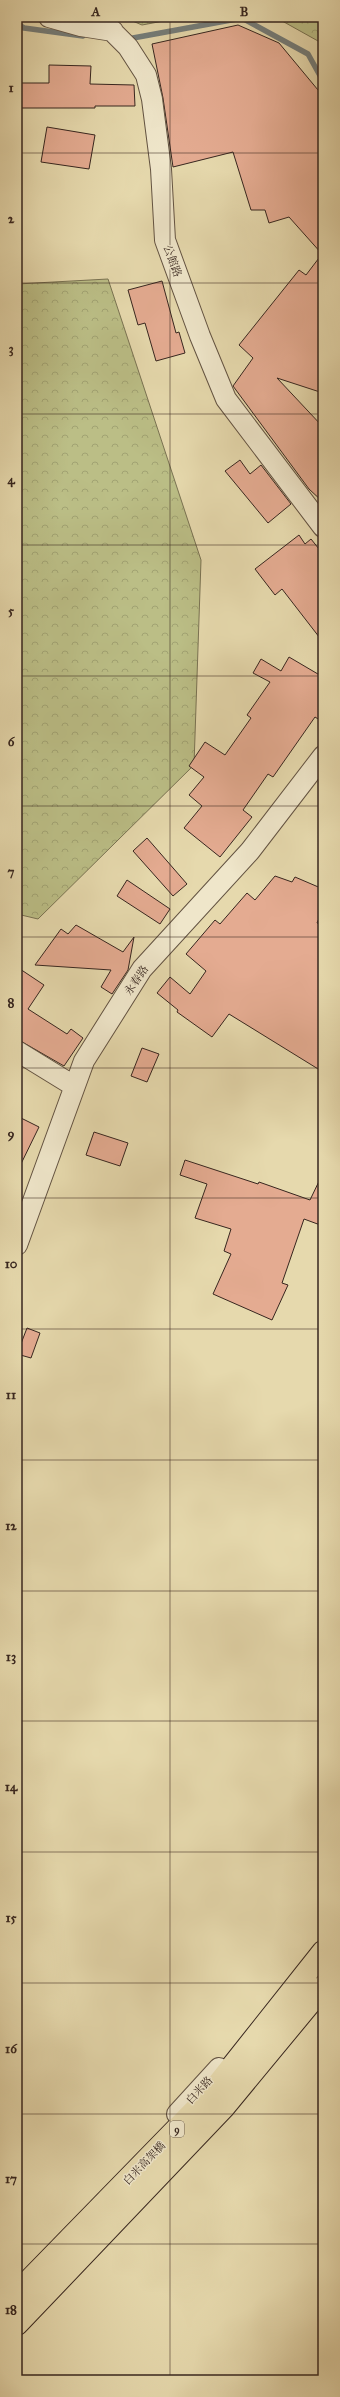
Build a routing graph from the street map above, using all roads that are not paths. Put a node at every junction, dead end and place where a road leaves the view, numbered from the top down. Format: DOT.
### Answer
graph roads {
  1 [pos="49,17"];
  2 [pos="98,17"];
  3 [pos="113,31"];
  4 [pos="323,527"];
  5 [pos="323,756"];
  6 [pos="17,1052"];
  7 [pos="74,1086"];
  8 [pos="25,1199"];
  9 [pos="17,1245"];
  10 [pos="323,1942"];
  11 [pos="323,1952"];
  12 [pos="323,1987"];
  13 [pos="17,2284"];
  14 [pos="17,2293"];
  15 [pos="17,2324"];
  1 -- 3 [label="street"];
  2 -- 3 [label="street, 公館路"];
  3 -- 4 [label="street, 公館路"];
  5 -- 7 [label="street, 永春路"];
  6 -- 7 [label="street"];
  7 -- 8 [label="street, 永春路"];
  8 -- 9 [label="street, 永春路"];
  10 -- 13 [label="street, 白米路"];
  11 -- 14 [label="main road, 白米高架橋 / 9"];
  12 -- 15 [label="main road, 白米高架橋 / 9"];
}
